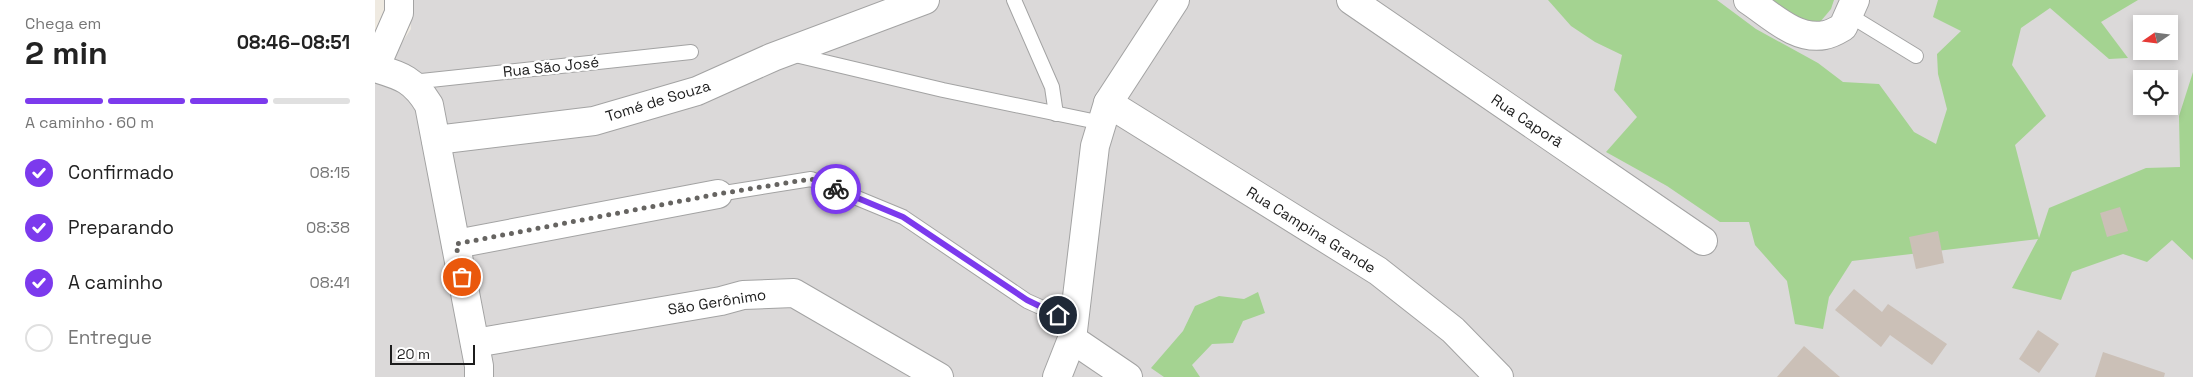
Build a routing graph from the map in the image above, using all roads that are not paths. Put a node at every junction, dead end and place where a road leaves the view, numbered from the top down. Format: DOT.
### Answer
graph roads {
  1 [pos="399,0"];
  2 [pos="925,0"];
  3 [pos="1014,0"];
  4 [pos="1175,0"];
  5 [pos="1351,0"];
  6 [pos="1749,0"];
  7 [pos="1852,8"];
  8 [pos="380,48"];
  9 [pos="691,52"];
  10 [pos="785,52"];
  11 [pos="1916,56"];
  12 [pos="411,82"];
  13 [pos="1105,113"];
  14 [pos="1055,114"];
  15 [pos="436,140"];
  16 [pos="718,194"];
  17 [pos="1703,241"];
  18 [pos="456,244"];
  19 [pos="1073,331"];
  20 [pos="475,343"];
  21 [pos="479,377"];
  22 [pos="939,377"];
  23 [pos="1057,377"];
  24 [pos="1128,377"];
  25 [pos="1499,377"];
  1 -- 8 [label="street"];
  2 -- 10 [label="street, Tomé de Souza"];
  3 -- 14 [label="lane"];
  4 -- 13 [label="street"];
  5 -- 17 [label="street, Rua Caporã"];
  6 -- 7 [label="street"];
  7 -- 11 [label="lane"];
  8 -- 12 [label="street"];
  9 -- 12 [label="lane, Rua São José"];
  10 -- 14 [label="lane"];
  10 -- 15 [label="street, Tomé de Souza"];
  12 -- 15 [label="street"];
  13 -- 14 [label="lane"];
  13 -- 19 [label="street"];
  13 -- 25 [label="street, Rua Campina Grande"];
  15 -- 18 [label="street"];
  16 -- 18 [label="street"];
  16 -- 19 [label="lane"];
  18 -- 20 [label="street"];
  19 -- 23 [label="street"];
  19 -- 24 [label="street"];
  20 -- 21 [label="street"];
  20 -- 22 [label="street, São Gerônimo"];
}
